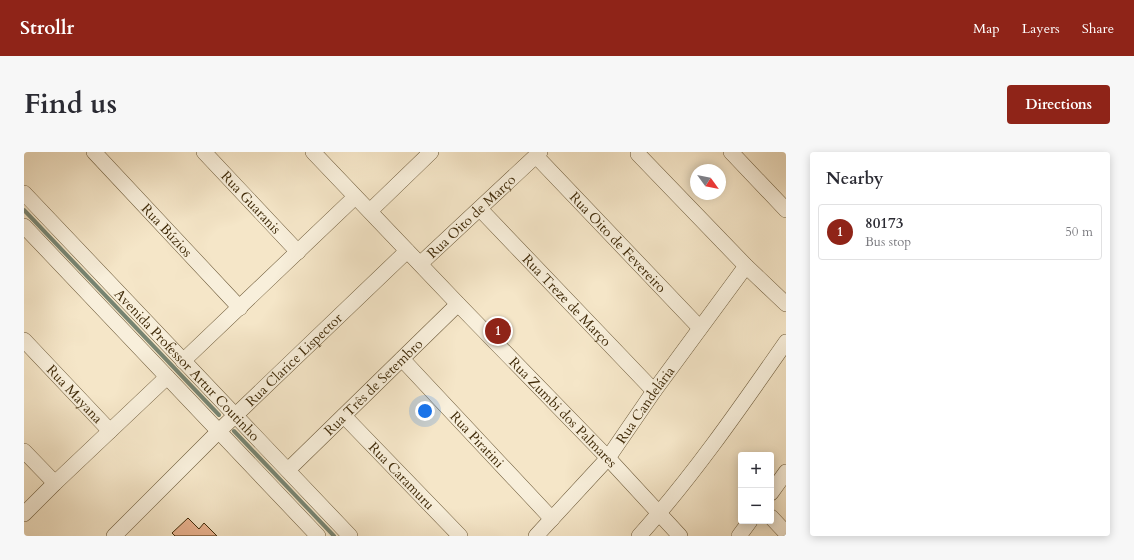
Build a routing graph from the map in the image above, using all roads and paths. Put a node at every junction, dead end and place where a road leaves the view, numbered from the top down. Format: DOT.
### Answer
graph roads {
  1 [pos="94,152"];
  2 [pos="204,152"];
  3 [pos="431,152"];
  4 [pos="730,152"];
  5 [pos="319,154"];
  6 [pos="538,154"];
  7 [pos="638,154"];
  8 [pos="24,194"];
  9 [pos="355,197"];
  10 [pos="480,209"];
  11 [pos="786,210"];
  12 [pos="370,211"];
  13 [pos="24,226"];
  14 [pos="407,251"];
  15 [pos="298,252"];
  16 [pos="420,264"];
  17 [pos="746,266"];
  18 [pos="458,304"];
  19 [pos="786,304"];
  20 [pos="240,308"];
  21 [pos="700,328"];
  22 [pos="24,340"];
  23 [pos="786,342"];
  24 [pos="402,359"];
  25 [pos="183,361"];
  26 [pos="167,376"];
  27 [pos="654,391"];
  28 [pos="235,416"];
  29 [pos="344,416"];
  30 [pos="110,431"];
  31 [pos="219,431"];
  32 [pos="24,451"];
  33 [pos="608,458"];
  34 [pos="288,470"];
  35 [pos="786,472"];
  36 [pos="55,483"];
  37 [pos="774,489"];
  38 [pos="24,514"];
  39 [pos="659,514"];
  40 [pos="552,519"];
  41 [pos="774,520"];
  42 [pos="748,524"];
  43 [pos="786,533"];
  44 [pos="114,536"];
  45 [pos="318,536"];
  46 [pos="350,536"];
  47 [pos="460,536"];
  48 [pos="536,536"];
  49 [pos="639,536"];
  50 [pos="680,536"];
  51 [pos="739,536"];
  1 -- 20 [label="street, Rua Búzios"];
  2 -- 15 [label="street, Rua Guaranis"];
  3 -- 12 [label="street"];
  4 -- 11 [label="street"];
  5 -- 9 [label="street, Rua Zumbi dos Palmares"];
  6 -- 10 [label="street, Rua Oito de Março"];
  6 -- 21 [label="street, Rua Oito de Fevereiro"];
  7 -- 17 [label="street"];
  8 -- 25 [label="street, Avenida Professor Artur Coutinho"];
  9 -- 12 [label="street, Rua Zumbi dos Palmares"];
  9 -- 15 [label="street"];
  10 -- 16 [label="street, Rua Oito de Março"];
  10 -- 27 [label="street, Rua Treze de Março"];
  12 -- 14 [label="street, Rua Zumbi dos Palmares"];
  13 -- 26 [label="street, Avenida Professor Artur Coutinho"];
  14 -- 16 [label="street, Rua Zumbi dos Palmares"];
  14 -- 28 [label="street, Rua Clarice Lispector"];
  15 -- 20 [label="street"];
  16 -- 18 [label="street, Rua Zumbi dos Palmares"];
  17 -- 19 [label="street"];
  17 -- 21 [label="street, Rua Candelária"];
  18 -- 24 [label="street, Rua Três de Setembro"];
  18 -- 33 [label="street, Rua Zumbi dos Palmares"];
  20 -- 25 [label="street"];
  21 -- 27 [label="street, Rua Candelária"];
  22 -- 30 [label="street, Rua Mayana"];
  23 -- 39 [label="street"];
  24 -- 29 [label="street, Rua Três de Setembro"];
  24 -- 40 [label="street, Rua Piratini"];
  25 -- 28 [label="street, Avenida Professor Artur Coutinho"];
  26 -- 30 [label="street"];
  26 -- 31 [label="street, Avenida Professor Artur Coutinho"];
  27 -- 33 [label="street, Rua Candelária"];
  28 -- 31 [label="street, Rua Clarice Lispector"];
  28 -- 34 [label="street, Avenida Professor Artur Coutinho"];
  29 -- 34 [label="street, Rua Três de Setembro"];
  29 -- 47 [label="street, Rua Caramuru"];
  30 -- 36 [label="street"];
  31 -- 44 [label="street, Rua Clarice Lispector"];
  31 -- 45 [label="street, Avenida Professor Artur Coutinho"];
  32 -- 36 [label="street"];
  33 -- 39 [label="street, Rua Zumbi dos Palmares"];
  33 -- 40 [label="street, Rua Candelária"];
  34 -- 46 [label="street, Avenida Professor Artur Coutinho"];
  35 -- 37 [label="street"];
  36 -- 38 [label="street"];
  39 -- 49 [label="street"];
  39 -- 50 [label="street, Rua Zumbi dos Palmares"];
  40 -- 48 [label="street, Rua Candelária"];
  41 -- 43 [label="street"];
  42 -- 51 [label="street"];
}
